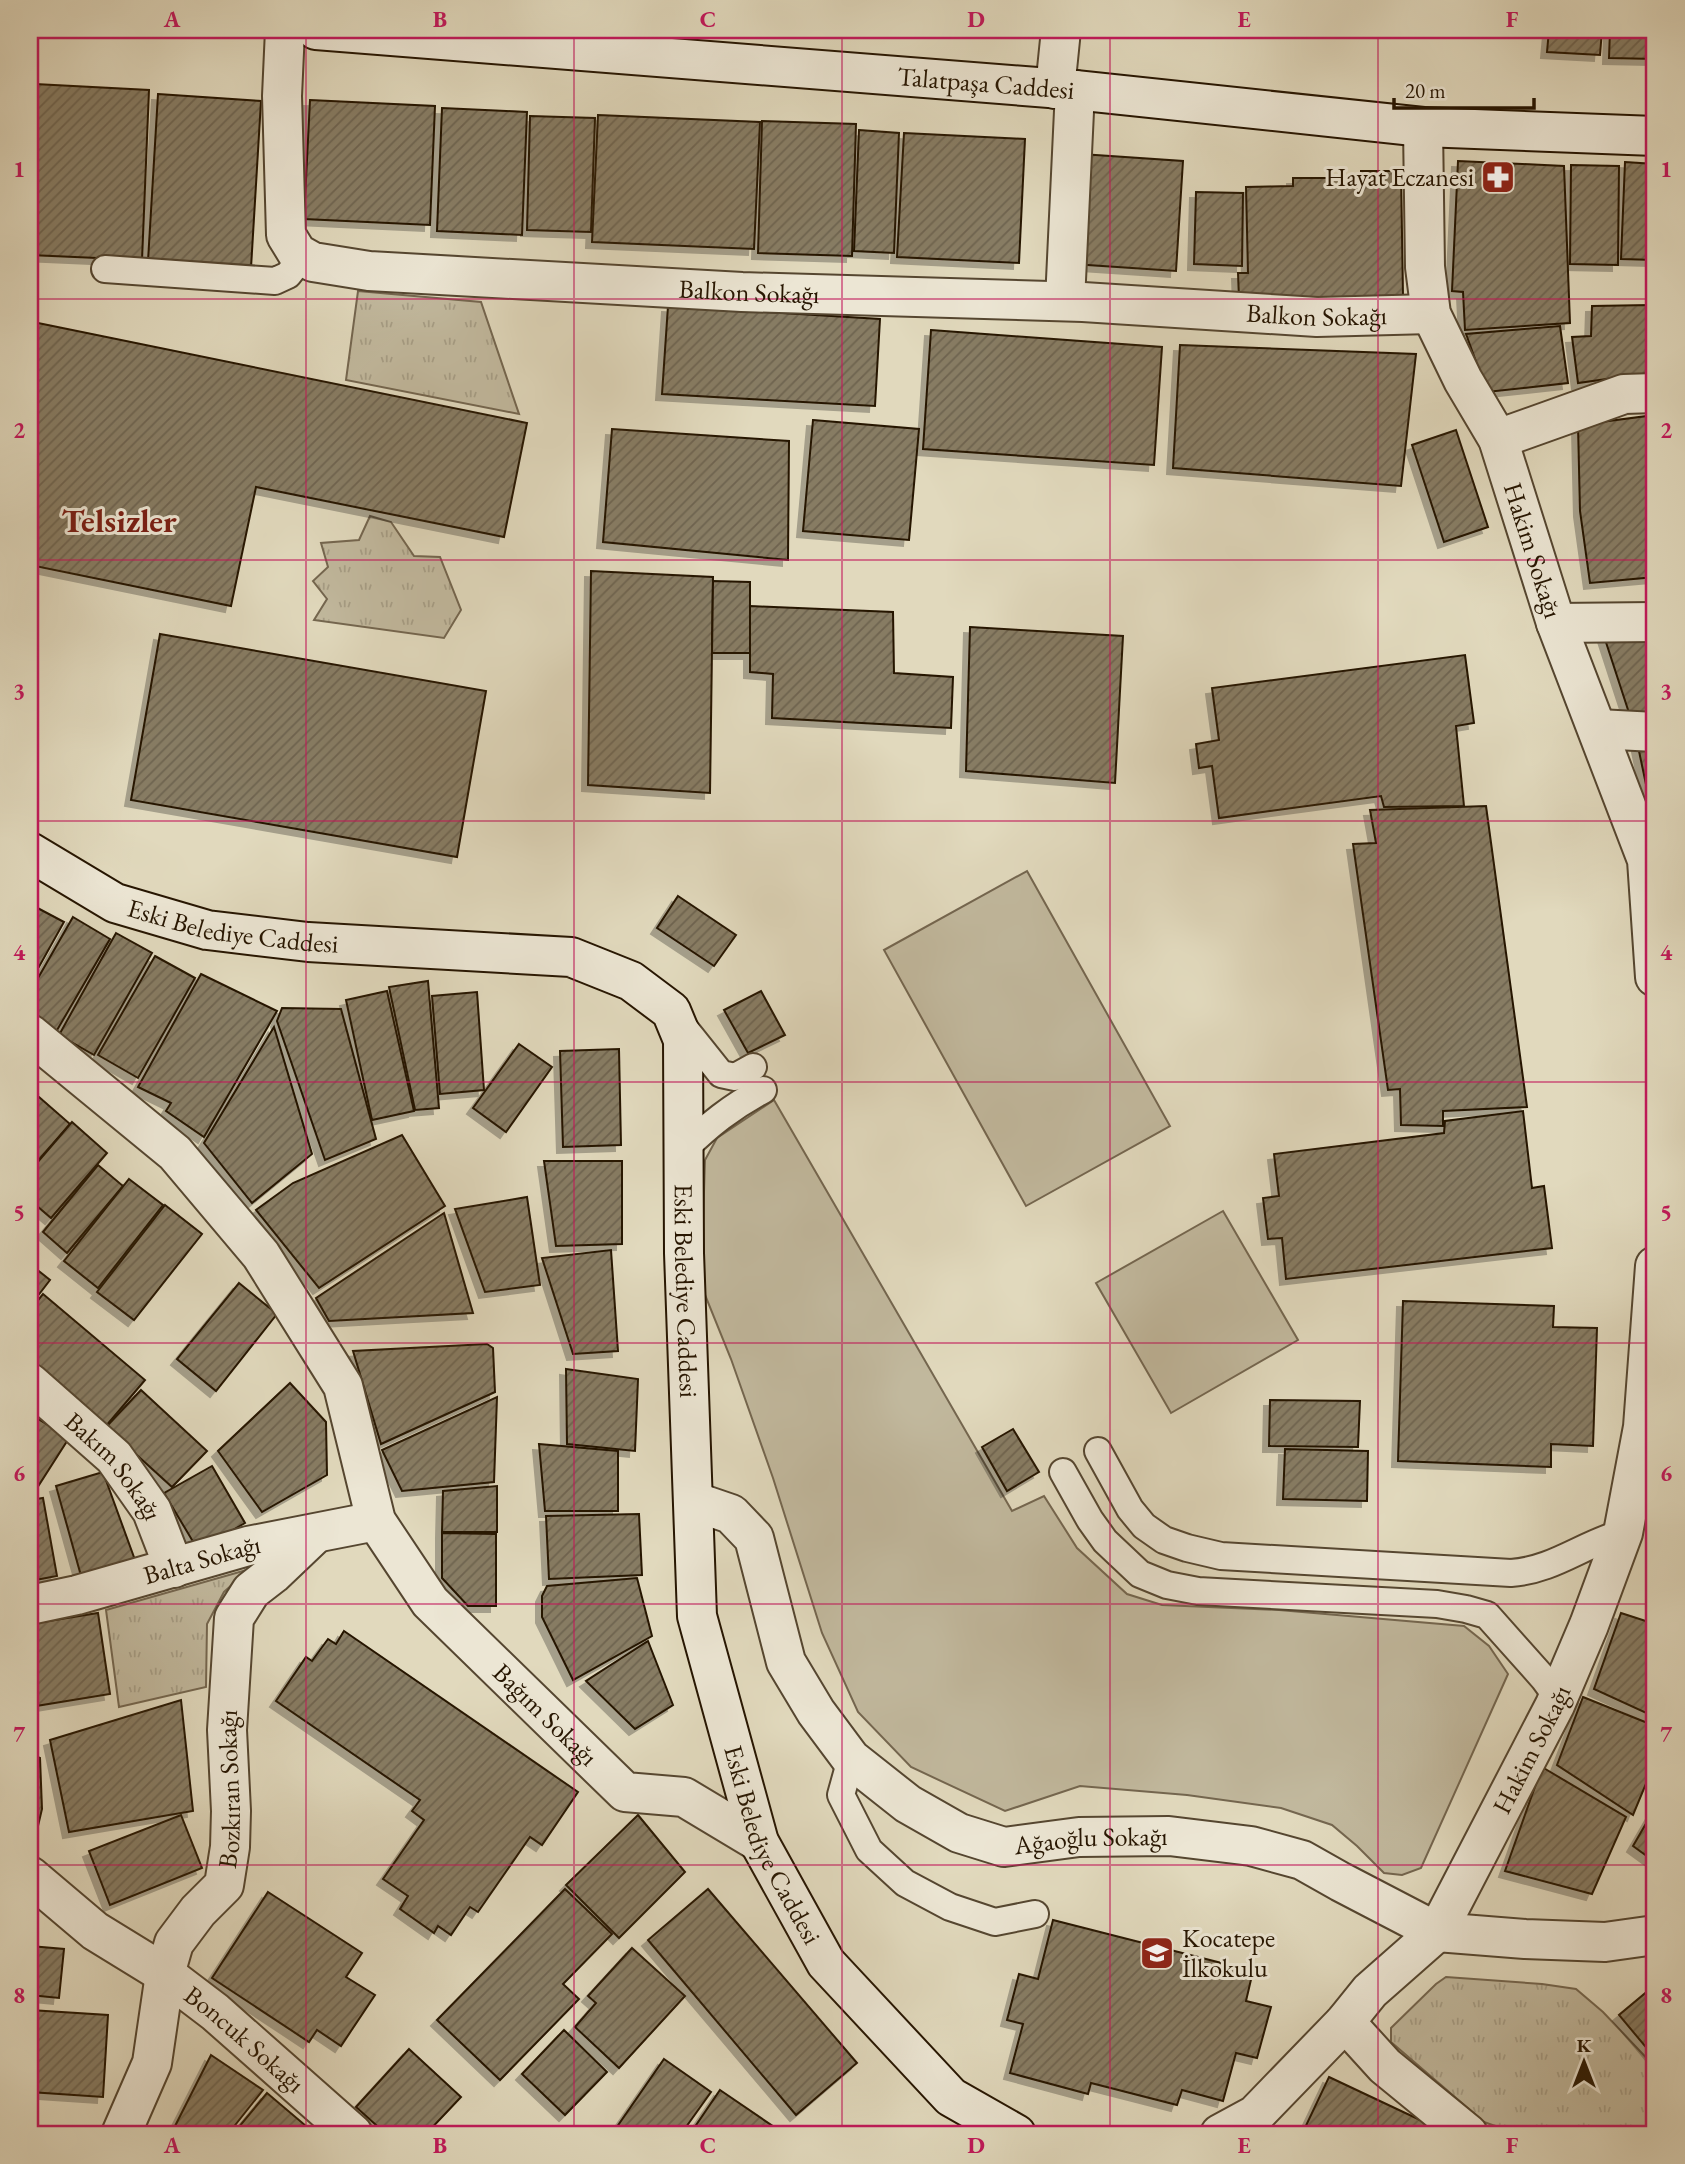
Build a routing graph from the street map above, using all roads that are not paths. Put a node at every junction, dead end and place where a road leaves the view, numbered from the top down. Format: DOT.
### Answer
graph roads {
  1 [pos="285,30"];
  2 [pos="316,30"];
  3 [pos="1060,30"];
  4 [pos="1065,90"];
  5 [pos="1423,127"];
  6 [pos="1655,136"];
  7 [pos="303,256"];
  8 [pos="105,269"];
  9 [pos="1065,301"];
  10 [pos="1431,314"];
  11 [pos="1655,393"];
  12 [pos="1498,439"];
  13 [pos="1655,622"];
  14 [pos="1556,623"];
  15 [pos="1598,729"];
  16 [pos="1655,732"];
  17 [pos="30,852"];
  18 [pos="1655,958"];
  19 [pos="671,1011"];
  20 [pos="30,1034"];
  21 [pos="683,1150"];
  22 [pos="1655,1266"];
  23 [pos="30,1383"];
  24 [pos="1098,1451"];
  25 [pos="1063,1472"];
  26 [pos="692,1501"];
  27 [pos="376,1521"];
  28 [pos="1623,1533"];
  29 [pos="315,1534"];
  30 [pos="174,1568"];
  31 [pos="30,1605"];
  32 [pos="1558,1698"];
  33 [pos="851,1759"];
  34 [pos="759,1842"];
  35 [pos="30,1876"];
  36 [pos="1035,1914"];
  37 [pos="1437,1932"];
  38 [pos="1655,1936"];
  39 [pos="165,1974"];
  40 [pos="1345,2022"];
  41 [pos="121,2134"];
  42 [pos="353,2134"];
  43 [pos="1016,2134"];
  44 [pos="1220,2134"];
  45 [pos="1468,2134"];
  1 -- 7 [label="street"];
  2 -- 4 [label="street, Talatpaşa Caddesi"];
  3 -- 4 [label="street"];
  4 -- 5 [label="street, Talatpaşa Caddesi"];
  4 -- 9 [label="street"];
  5 -- 6 [label="street, Talatpaşa Caddesi"];
  5 -- 10 [label="street, Hakim Sokağı"];
  7 -- 8 [label="lane"];
  7 -- 9 [label="street, Balkon Sokağı"];
  9 -- 10 [label="street, Balkon Sokağı"];
  10 -- 12 [label="street, Hakim Sokağı"];
  11 -- 12 [label="street"];
  12 -- 14 [label="street, Hakim Sokağı"];
  13 -- 14 [label="street"];
  14 -- 15 [label="street, Hakim Sokağı"];
  15 -- 16 [label="street"];
  15 -- 18 [label="street, Hakim Sokağı"];
  17 -- 19 [label="street, Eski Belediye Caddesi"];
  19 -- 21 [label="street, Eski Belediye Caddesi"];
  19 -- 21 [label="lane"];
  20 -- 27 [label="street, Bağım Sokağı"];
  21 -- 26 [label="street, Eski Belediye Caddesi"];
  22 -- 28 [label="street, Hakim Sokağı"];
  23 -- 30 [label="street, Bakım Sokağı"];
  24 -- 28 [label="lane"];
  25 -- 32 [label="lane"];
  26 -- 33 [label="street, Ağaoğlu Sokağı"];
  26 -- 34 [label="street, Eski Belediye Caddesi"];
  27 -- 29 [label="street, Balta Sokağı"];
  27 -- 34 [label="street, Bağım Sokağı"];
  28 -- 32 [label="street, Hakim Sokağı"];
  29 -- 30 [label="street, Balta Sokağı"];
  29 -- 39 [label="street, Bozkıran Sokağı"];
  30 -- 31 [label="street, Balta Sokağı"];
  32 -- 37 [label="street, Hakim Sokağı"];
  33 -- 36 [label="lane"];
  33 -- 37 [label="street, Ağaoğlu Sokağı"];
  34 -- 43 [label="street, Eski Belediye Caddesi"];
  35 -- 39 [label="street, Boncuk Sokağı"];
  37 -- 38 [label="street, Ağaoğlu Sokağı"];
  37 -- 40 [label="street, Hakim Sokağı"];
  39 -- 41 [label="street, Bozkıran Sokağı"];
  39 -- 42 [label="street, Boncuk Sokağı"];
  40 -- 44 [label="street, Hakim Sokağı"];
  40 -- 45 [label="street"];
}
